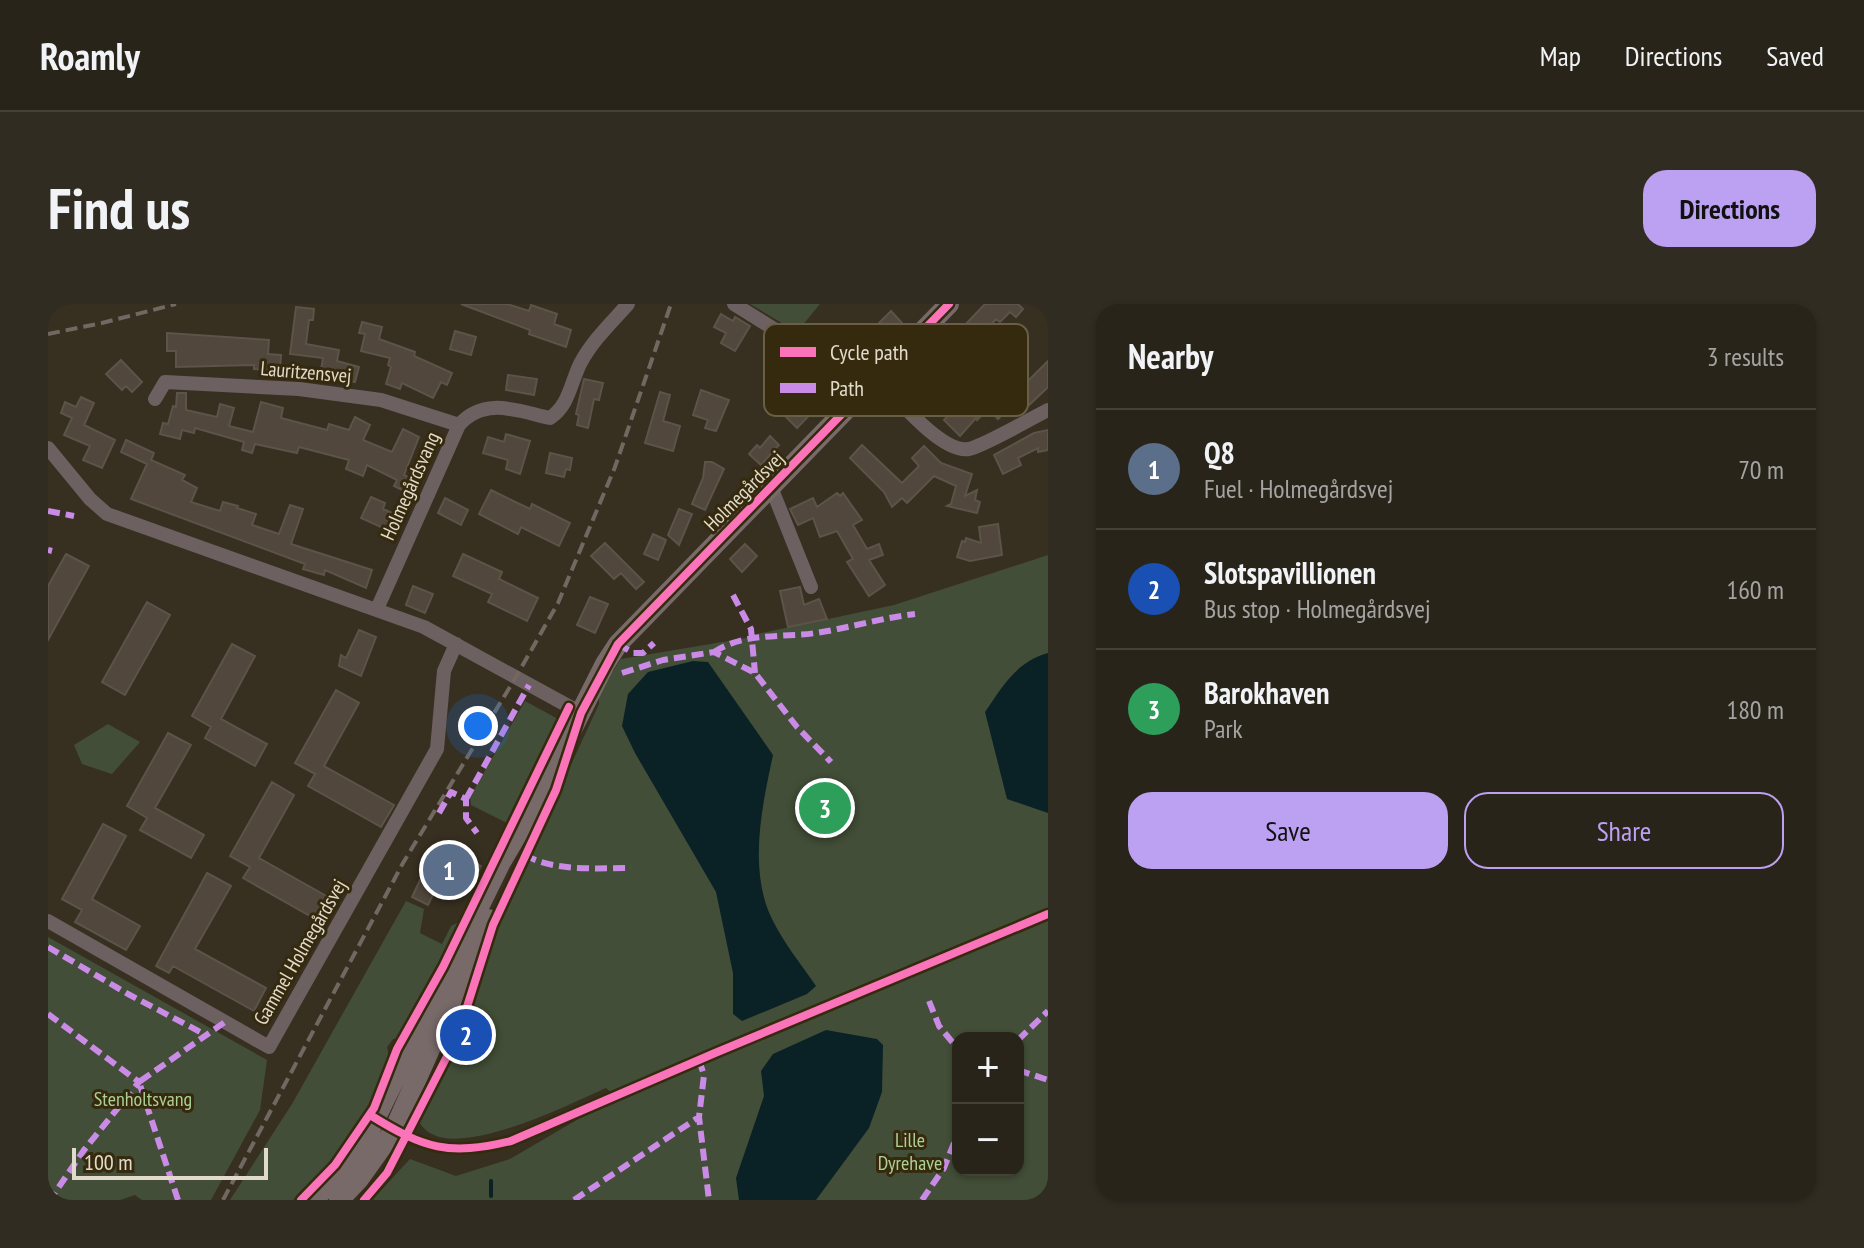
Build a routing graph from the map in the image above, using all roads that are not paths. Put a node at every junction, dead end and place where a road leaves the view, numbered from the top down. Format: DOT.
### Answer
graph roads {
  1 [pos="628,304"];
  2 [pos="734,304"];
  3 [pos="949,304"];
  4 [pos="769,324"];
  5 [pos="930,324"];
  6 [pos="155,399"];
  7 [pos="1048,410"];
  8 [pos="841,416"];
  9 [pos="912,416"];
  10 [pos="459,425"];
  11 [pos="48,448"];
  12 [pos="771,487"];
  13 [pos="811,587"];
  14 [pos="377,609"];
  15 [pos="456,644"];
  16 [pos="581,713"];
  17 [pos="531,811"];
  18 [pos="48,921"];
  19 [pos="313,1200"];
  20 [pos="339,1200"];
  1 -- 10 [label="street, Holmegårdsvang"];
  2 -- 4 [label="street"];
  3 -- 5 [label="street, Holmegårdsvej"];
  6 -- 10 [label="street, Lauritzensvej"];
  7 -- 9 [label="street"];
  8 -- 12 [label="street, Holmegårdsvej"];
  10 -- 14 [label="street, Holmegårdsvang"];
  11 -- 14 [label="street"];
  12 -- 13 [label="street, Holmegårdsvej"];
  12 -- 16 [label="street, Holmegårdsvej"];
  14 -- 15 [label="street"];
  15 -- 16 [label="street"];
  15 -- 18 [label="street, Gammel Holmegårdsvej"];
  16 -- 17 [label="street, Holmegårdsvej"];
  17 -- 19 [label="street, Holmegårdsvej"];
  17 -- 20 [label="street, Holmegårdsvej"];
}
